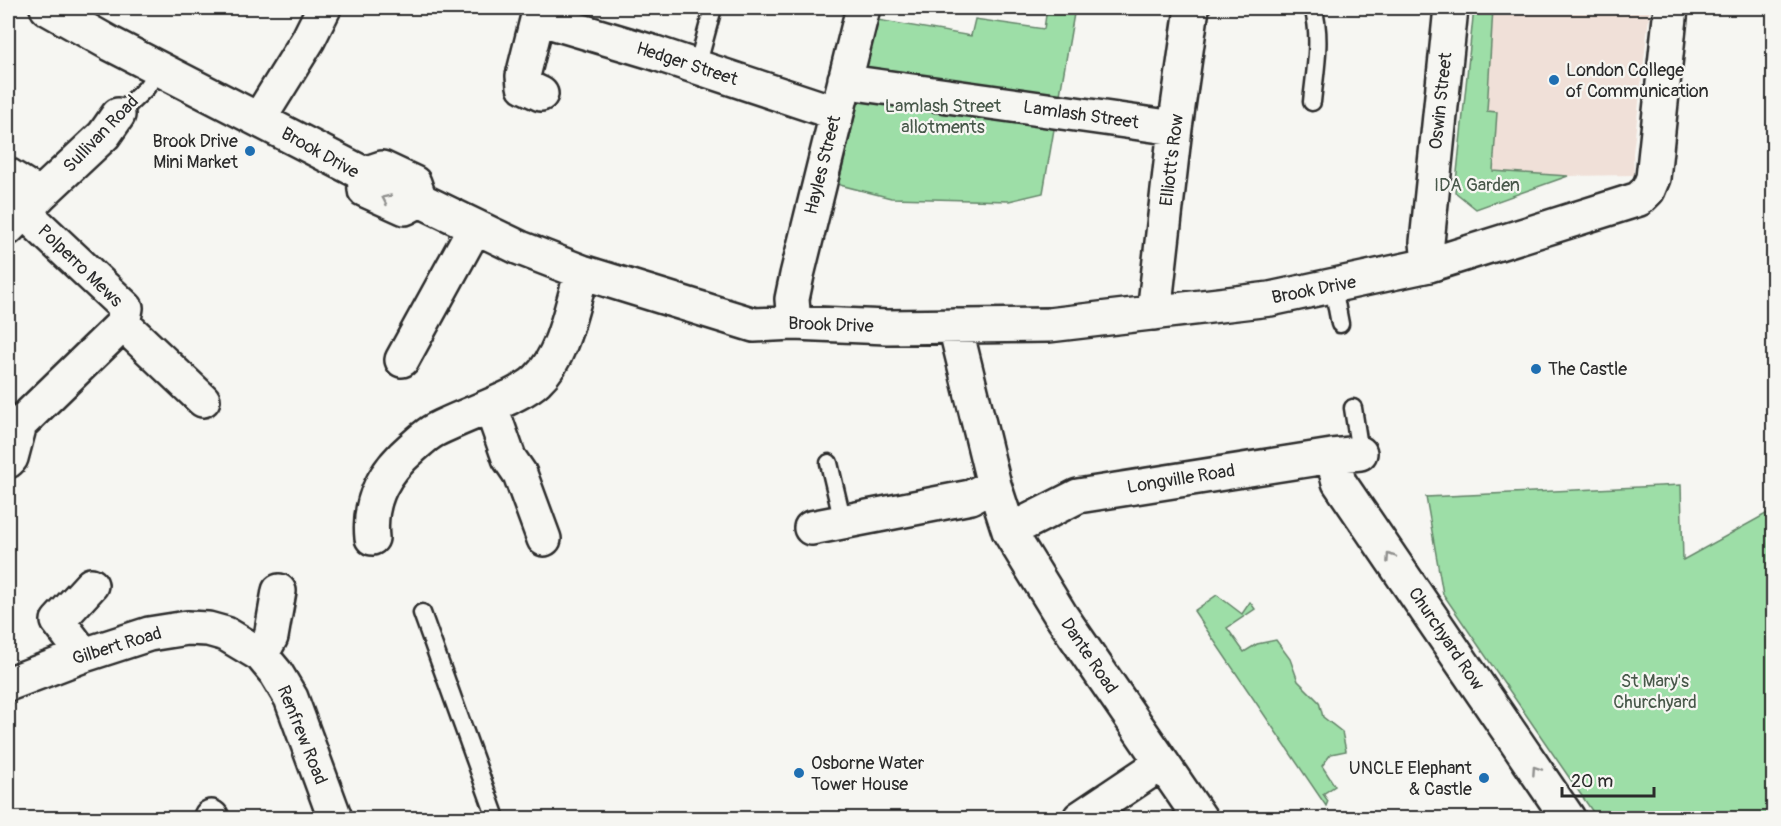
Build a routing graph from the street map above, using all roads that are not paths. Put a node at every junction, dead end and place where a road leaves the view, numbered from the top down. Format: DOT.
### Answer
graph roads {
  1 [pos="47,8"];
  2 [pos="324,8"];
  3 [pos="713,8"];
  4 [pos="863,8"];
  5 [pos="1192,8"];
  6 [pos="1313,8"];
  7 [pos="1451,8"];
  8 [pos="1671,8"];
  9 [pos="539,13"];
  10 [pos="697,67"];
  11 [pos="159,69"];
  12 [pos="846,79"];
  13 [pos="541,94"];
  14 [pos="1312,102"];
  15 [pos="836,113"];
  16 [pos="118,115"];
  17 [pos="259,119"];
  18 [pos="1175,128"];
  19 [pos="8,175"];
  20 [pos="24,212"];
  21 [pos="475,227"];
  22 [pos="1429,265"];
  23 [pos="582,272"];
  24 [pos="1333,287"];
  25 [pos="1154,313"];
  26 [pos="794,323"];
  27 [pos="123,324"];
  28 [pos="1340,324"];
  29 [pos="955,326"];
  30 [pos="402,360"];
  31 [pos="202,400"];
  32 [pos="491,406"];
  33 [pos="1353,408"];
  34 [pos="1346,454"];
  35 [pos="8,461"];
  36 [pos="829,463"];
  37 [pos="994,485"];
  38 [pos="366,517"];
  39 [pos="843,522"];
  40 [pos="811,528"];
  41 [pos="1009,531"];
  42 [pos="544,539"];
  43 [pos="91,585"];
  44 [pos="279,591"];
  45 [pos="422,613"];
  46 [pos="84,655"];
  47 [pos="261,655"];
  48 [pos="8,684"];
  49 [pos="1162,763"];
  50 [pos="335,819"];
  51 [pos="496,819"];
  52 [pos="1080,819"];
  53 [pos="1200,819"];
  54 [pos="1569,819"];
  1 -- 11 [label="street, Brook Drive"];
  2 -- 17 [label="street"];
  3 -- 10 [label="lane"];
  4 -- 12 [label="street, Hayles Street"];
  5 -- 18 [label="street, Elliott's Row"];
  6 -- 14 [label="lane"];
  7 -- 22 [label="street, Oswin Street"];
  8 -- 22 [label="street, Brook Drive"];
  9 -- 10 [label="street, Hedger Street"];
  9 -- 13 [label="street"];
  10 -- 15 [label="street, Hedger Street"];
  11 -- 16 [label="lane, Sullivan Road"];
  11 -- 17 [label="street, Brook Drive"];
  12 -- 15 [label="street, Hayles Street"];
  12 -- 18 [label="street, Lamlash Street"];
  15 -- 26 [label="street, Hayles Street"];
  16 -- 20 [label="street, Sullivan Road"];
  17 -- 21 [label="street, Brook Drive"];
  18 -- 25 [label="street, Elliott's Row"];
  19 -- 20 [label="street"];
  20 -- 27 [label="street, Polperro Mews"];
  21 -- 23 [label="street, Brook Drive"];
  21 -- 30 [label="street"];
  22 -- 24 [label="street, Brook Drive"];
  23 -- 26 [label="street, Brook Drive"];
  23 -- 32 [label="street"];
  24 -- 25 [label="street, Brook Drive"];
  24 -- 28 [label="lane"];
  25 -- 29 [label="street, Brook Drive"];
  26 -- 29 [label="street, Brook Drive"];
  27 -- 31 [label="street, Polperro Mews"];
  27 -- 35 [label="street, Polperro Mews"];
  29 -- 37 [label="street, Dante Road"];
  32 -- 38 [label="street"];
  32 -- 42 [label="street"];
  33 -- 34 [label="lane, Churchyard Row"];
  34 -- 41 [label="street, Longville Road"];
  54 -- 34 [label="street, Churchyard Row, one-way"];
  36 -- 39 [label="lane"];
  37 -- 39 [label="street"];
  37 -- 41 [label="street, Dante Road"];
  39 -- 40 [label="street"];
  41 -- 49 [label="street, Dante Road"];
  43 -- 46 [label="street"];
  44 -- 47 [label="street"];
  45 -- 51 [label="lane"];
  46 -- 47 [label="street, Gilbert Road"];
  46 -- 48 [label="street, Gilbert Road"];
  47 -- 50 [label="street, Renfrew Road"];
  49 -- 52 [label="street"];
  49 -- 53 [label="street, Dante Road"];
}
